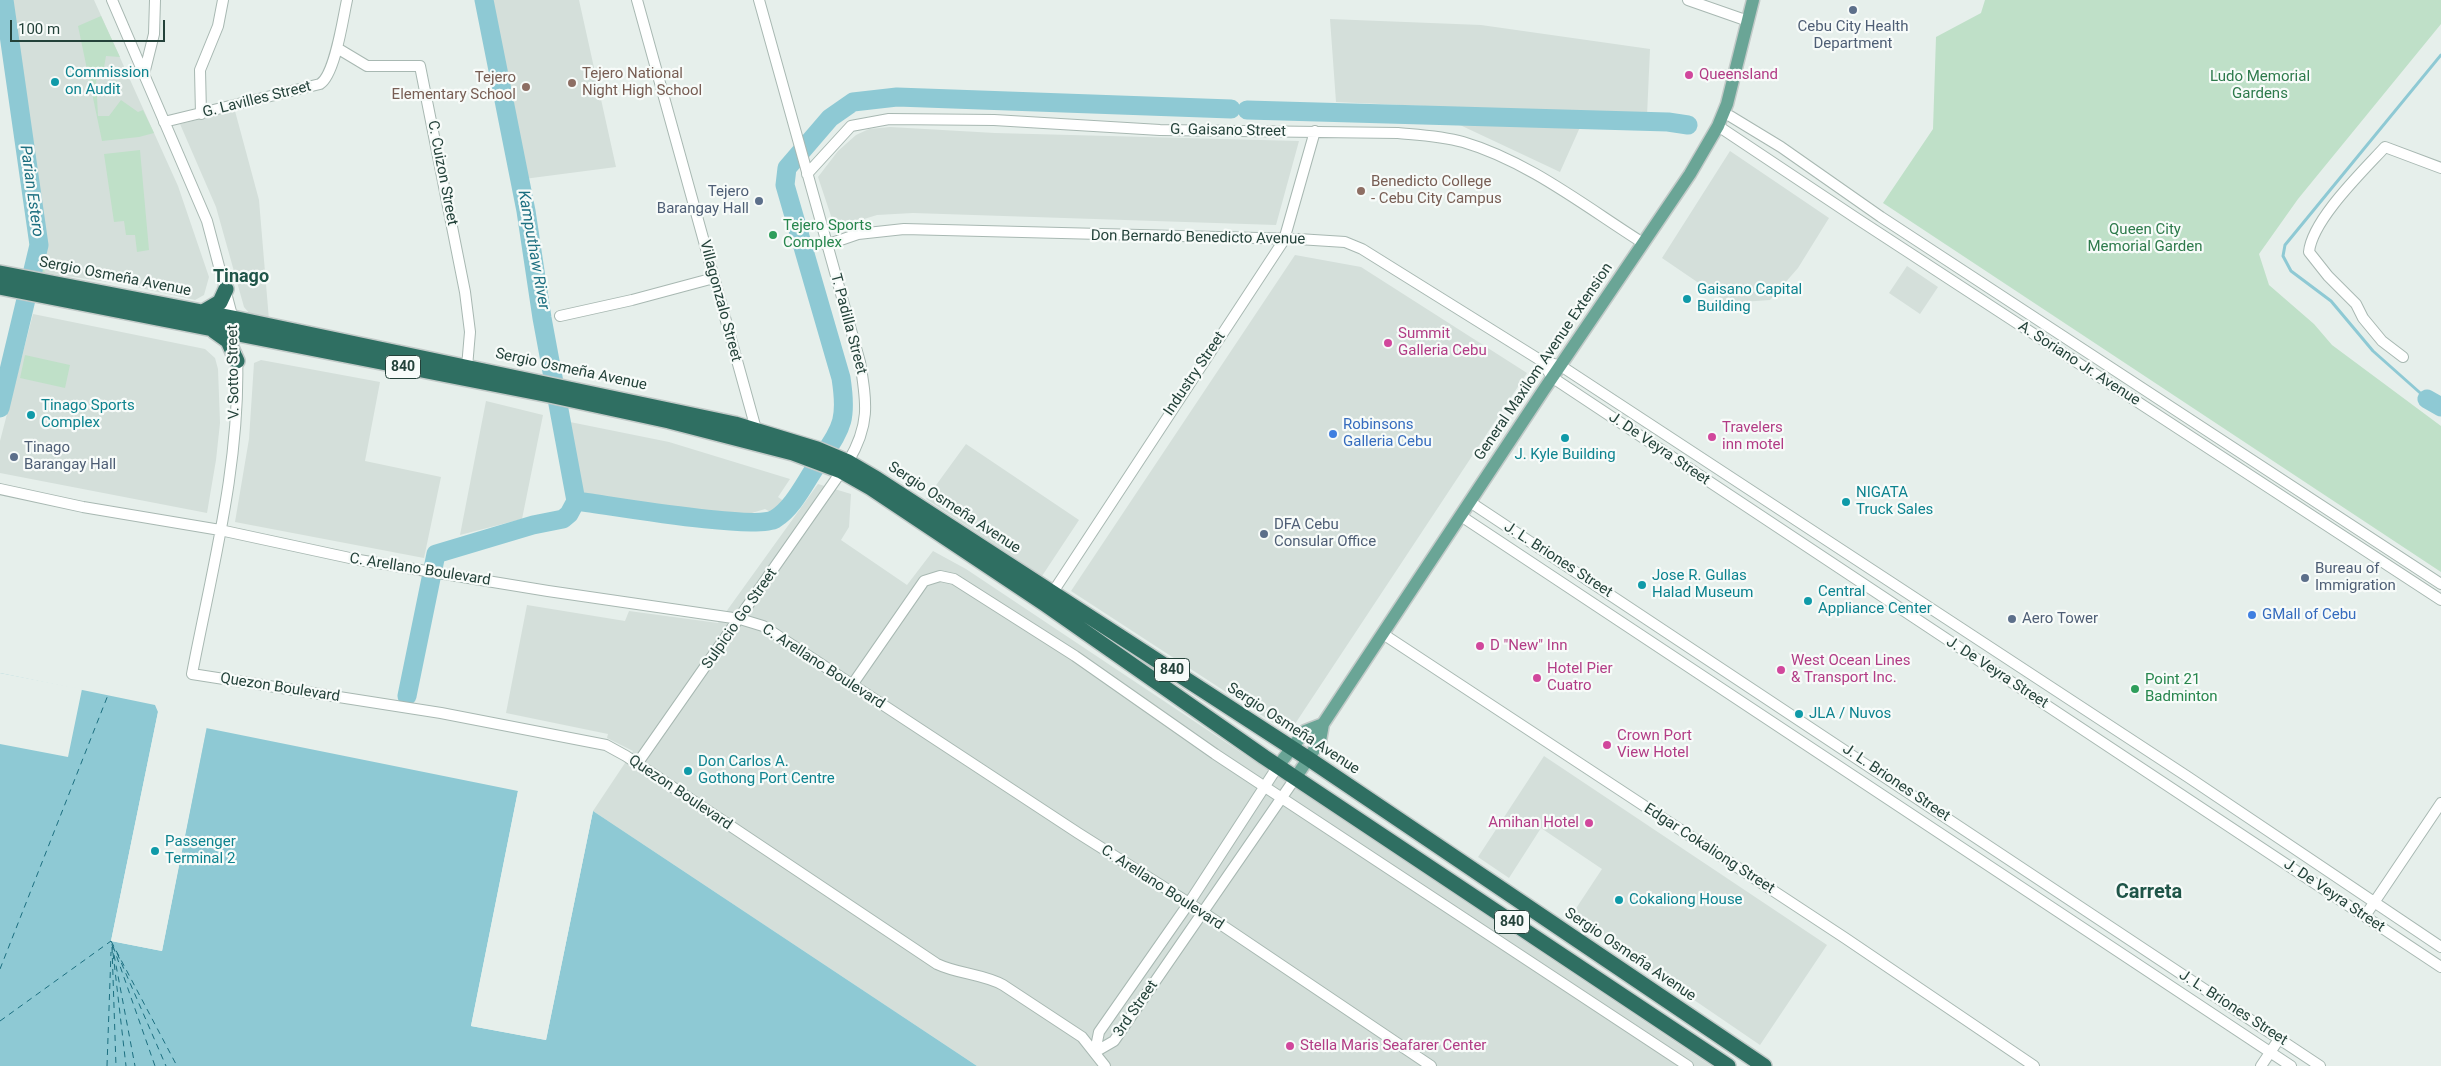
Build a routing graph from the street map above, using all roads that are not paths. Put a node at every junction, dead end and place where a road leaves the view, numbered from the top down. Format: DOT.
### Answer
graph roads {
  1 [pos="112,0"];
  2 [pos="155,0"];
  3 [pos="223,0"];
  4 [pos="348,0"];
  5 [pos="637,0"];
  6 [pos="759,0"];
  7 [pos="1688,0"];
  8 [pos="1753,0"];
  9 [pos="1748,21"];
  10 [pos="337,48"];
  11 [pos="144,74"];
  12 [pos="201,114"];
  13 [pos="1721,120"];
  14 [pos="164,122"];
  15 [pos="1315,131"];
  16 [pos="2441,168"];
  17 [pos="807,174"];
  18 [pos="1284,240"];
  19 [pos="1643,242"];
  20 [pos="826,244"];
  21 [pos="0,273"];
  22 [pos="714,278"];
  23 [pos="21,284"];
  24 [pos="0,287"];
  25 [pos="226,289"];
  26 [pos="52,290"];
  27 [pos="203,312"];
  28 [pos="560,316"];
  29 [pos="233,318"];
  30 [pos="210,329"];
  31 [pos="236,334"];
  32 [pos="257,338"];
  33 [pos="237,357"];
  34 [pos="2403,357"];
  35 [pos="1540,360"];
  36 [pos="467,366"];
  37 [pos="1561,366"];
  38 [pos="1553,378"];
  39 [pos="548,389"];
  40 [pos="575,395"];
  41 [pos="756,429"];
  42 [pos="813,454"];
  43 [pos="837,464"];
  44 [pos="0,489"];
  45 [pos="1470,502"];
  46 [pos="1462,516"];
  47 [pos="1791,519"];
  48 [pos="220,530"];
  49 [pos="1782,531"];
  50 [pos="2441,584"];
  51 [pos="1049,598"];
  52 [pos="2441,600"];
  53 [pos="740,619"];
  54 [pos="1664,629"];
  55 [pos="1383,634"];
  56 [pos="1656,644"];
  57 [pos="192,674"];
  58 [pos="852,685"];
  59 [pos="1788,711"];
  60 [pos="1323,724"];
  61 [pos="1778,725"];
  62 [pos="1291,748"];
  63 [pos="1309,759"];
  64 [pos="637,764"];
  65 [pos="1278,766"];
  66 [pos="1296,777"];
  67 [pos="1264,786"];
  68 [pos="1281,798"];
  69 [pos="2441,803"];
  70 [pos="2374,902"];
  71 [pos="1189,903"];
  72 [pos="1202,913"];
  73 [pos="2364,916"];
  74 [pos="2100,920"];
  75 [pos="2092,934"];
  76 [pos="2441,947"];
  77 [pos="2441,967"];
  78 [pos="2279,1039"];
  79 [pos="1095,1052"];
  80 [pos="2270,1052"];
  81 [pos="1104,1066"];
  82 [pos="1431,1066"];
  83 [pos="1688,1066"];
  84 [pos="1728,1066"];
  85 [pos="1764,1066"];
  86 [pos="2034,1066"];
  87 [pos="2261,1066"];
  88 [pos="2291,1066"];
  89 [pos="2320,1066"];
  1 -- 11 [label="street, V. Sotto Street"];
  2 -- 11 [label="street"];
  3 -- 12 [label="street"];
  4 -- 10 [label="street, G. Lavilles Street"];
  5 -- 22 [label="street, Villagonzalo Street"];
  6 -- 17 [label="street, T. Padilla Street"];
  7 -- 9 [label="street"];
  8 -- 9 [label="main road, General Maxilom Avenue Extension"];
  9 -- 13 [label="main road, General Maxilom Avenue Extension"];
  10 -- 12 [label="street, G. Lavilles Street"];
  10 -- 36 [label="street, C. Cuizon Street"];
  11 -- 14 [label="street, V. Sotto Street"];
  12 -- 14 [label="street, G. Lavilles Street"];
  13 -- 19 [label="main road, General Maxilom Avenue Extension"];
  13 -- 50 [label="street, A. Soriano Jr. Avenue"];
  13 -- 52 [label="street, A. Soriano Jr. Avenue"];
  14 -- 25 [label="street, V. Sotto Street"];
  15 -- 17 [label="street, G. Gaisano Street"];
  15 -- 18 [label="street, Industry Street"];
  15 -- 19 [label="street, G. Gaisano Street"];
  16 -- 34 [label="street"];
  17 -- 20 [label="street, T. Padilla Street"];
  18 -- 20 [label="street, Don Bernardo Benedicto Avenue"];
  18 -- 35 [label="street, Don Bernardo Benedicto Avenue"];
  18 -- 51 [label="street, Industry Street"];
  19 -- 37 [label="main road, General Maxilom Avenue Extension"];
  20 -- 43 [label="street, T. Padilla Street"];
  21 -- 23 [label="highway, Sergio Osmeña Avenue / 840"];
  22 -- 28 [label="street"];
  22 -- 41 [label="street, Villagonzalo Street"];
  23 -- 24 [label="highway, Sergio Osmeña Avenue / 840"];
  23 -- 26 [label="highway, Sergio Osmeña Avenue / 840"];
  25 -- 27 [label="highway"];
  25 -- 29 [label="street, V. Sotto Street"];
  26 -- 27 [label="highway, Sergio Osmeña Avenue / 840"];
  26 -- 30 [label="highway, Sergio Osmeña Avenue / 840"];
  27 -- 29 [label="highway, Sergio Osmeña Avenue / 840"];
  29 -- 31 [label="street, V. Sotto Street"];
  29 -- 36 [label="highway, Sergio Osmeña Avenue / 840"];
  30 -- 31 [label="highway, Sergio Osmeña Avenue / 840"];
  30 -- 33 [label="highway"];
  31 -- 32 [label="highway, Sergio Osmeña Avenue / 840"];
  31 -- 33 [label="street, V. Sotto Street"];
  32 -- 33 [label="highway"];
  32 -- 39 [label="highway, Sergio Osmeña Avenue / 840"];
  33 -- 48 [label="street, V. Sotto Street"];
  35 -- 37 [label="street, Don Bernardo Benedicto Avenue"];
  35 -- 38 [label="street, Don Bernardo Benedicto Avenue"];
  36 -- 39 [label="highway, Sergio Osmeña Avenue / 840"];
  37 -- 38 [label="main road, General Maxilom Avenue Extension"];
  37 -- 47 [label="street, J. De Veyra Street"];
  38 -- 45 [label="main road, General Maxilom Avenue Extension"];
  38 -- 49 [label="street, J. De Veyra Street"];
  39 -- 40 [label="highway, Sergio Osmeña Avenue / 840"];
  40 -- 41 [label="highway, Sergio Osmeña Avenue / 840"];
  40 -- 42 [label="highway, Sergio Osmeña Avenue / 840"];
  41 -- 42 [label="highway, Sergio Osmeña Avenue / 840"];
  42 -- 43 [label="highway, Sergio Osmeña Avenue / 840"];
  43 -- 51 [label="highway, Sergio Osmeña Avenue / 840"];
  43 -- 53 [label="street, Sulpicio Go Street"];
  44 -- 48 [label="street, C. Arellano Boulevard"];
  45 -- 46 [label="main road, General Maxilom Avenue Extension"];
  45 -- 54 [label="street, J. L. Briones Street"];
  46 -- 55 [label="main road, General Maxilom Avenue Extension"];
  46 -- 56 [label="street, J. L. Briones Street"];
  47 -- 49 [label="street"];
  47 -- 70 [label="street, J. De Veyra Street"];
  48 -- 53 [label="street, C. Arellano Boulevard"];
  48 -- 57 [label="street, V. Sotto Street"];
  49 -- 73 [label="street, J. De Veyra Street"];
  51 -- 62 [label="highway, Sergio Osmeña Avenue / 840"];
  51 -- 65 [label="highway, Sergio Osmeña Avenue / 840"];
  53 -- 58 [label="street, C. Arellano Boulevard"];
  53 -- 64 [label="street, Sulpicio Go Street"];
  54 -- 56 [label="street"];
  54 -- 59 [label="street, J. L. Briones Street"];
  55 -- 60 [label="main road, General Maxilom Avenue Extension"];
  55 -- 86 [label="street, Edgar Cokaliong Street"];
  56 -- 61 [label="street, J. L. Briones Street"];
  57 -- 64 [label="street, Quezon Boulevard"];
  58 -- 67 [label="street"];
  58 -- 71 [label="street, C. Arellano Boulevard"];
  59 -- 61 [label="street"];
  59 -- 74 [label="street, J. L. Briones Street"];
  60 -- 62 [label="main road, General Maxilom Avenue Extension"];
  60 -- 63 [label="main road, General Maxilom Avenue Extension"];
  61 -- 75 [label="street, J. L. Briones Street"];
  62 -- 63 [label="highway, Sergio Osmeña Avenue / 840"];
  62 -- 65 [label="main road, General Maxilom Avenue Extension"];
  63 -- 66 [label="main road, General Maxilom Avenue Extension"];
  63 -- 85 [label="highway, Sergio Osmeña Avenue / 840"];
  64 -- 79 [label="street, Quezon Boulevard"];
  65 -- 66 [label="highway, Sergio Osmeña Avenue / 840"];
  65 -- 67 [label="street, 3rd Street"];
  66 -- 68 [label="street, 3rd Street"];
  66 -- 84 [label="highway, Sergio Osmeña Avenue / 840"];
  67 -- 68 [label="street"];
  67 -- 71 [label="street, 3rd Street"];
  68 -- 72 [label="street, 3rd Street"];
  68 -- 83 [label="street"];
  69 -- 70 [label="street"];
  70 -- 73 [label="street"];
  70 -- 76 [label="street, J. De Veyra Street"];
  71 -- 72 [label="street, C. Arellano Boulevard"];
  71 -- 79 [label="street, 3rd Street"];
  72 -- 79 [label="street, 3rd Street"];
  72 -- 82 [label="street, C. Arellano Boulevard"];
  73 -- 77 [label="street, J. De Veyra Street"];
  74 -- 75 [label="street"];
  74 -- 78 [label="street, J. L. Briones Street"];
  75 -- 80 [label="street, J. L. Briones Street"];
  78 -- 80 [label="street"];
  78 -- 89 [label="street, J. L. Briones Street"];
  79 -- 81 [label="street, Quezon Boulevard"];
  80 -- 87 [label="street"];
  80 -- 88 [label="street, J. L. Briones Street"];
}
